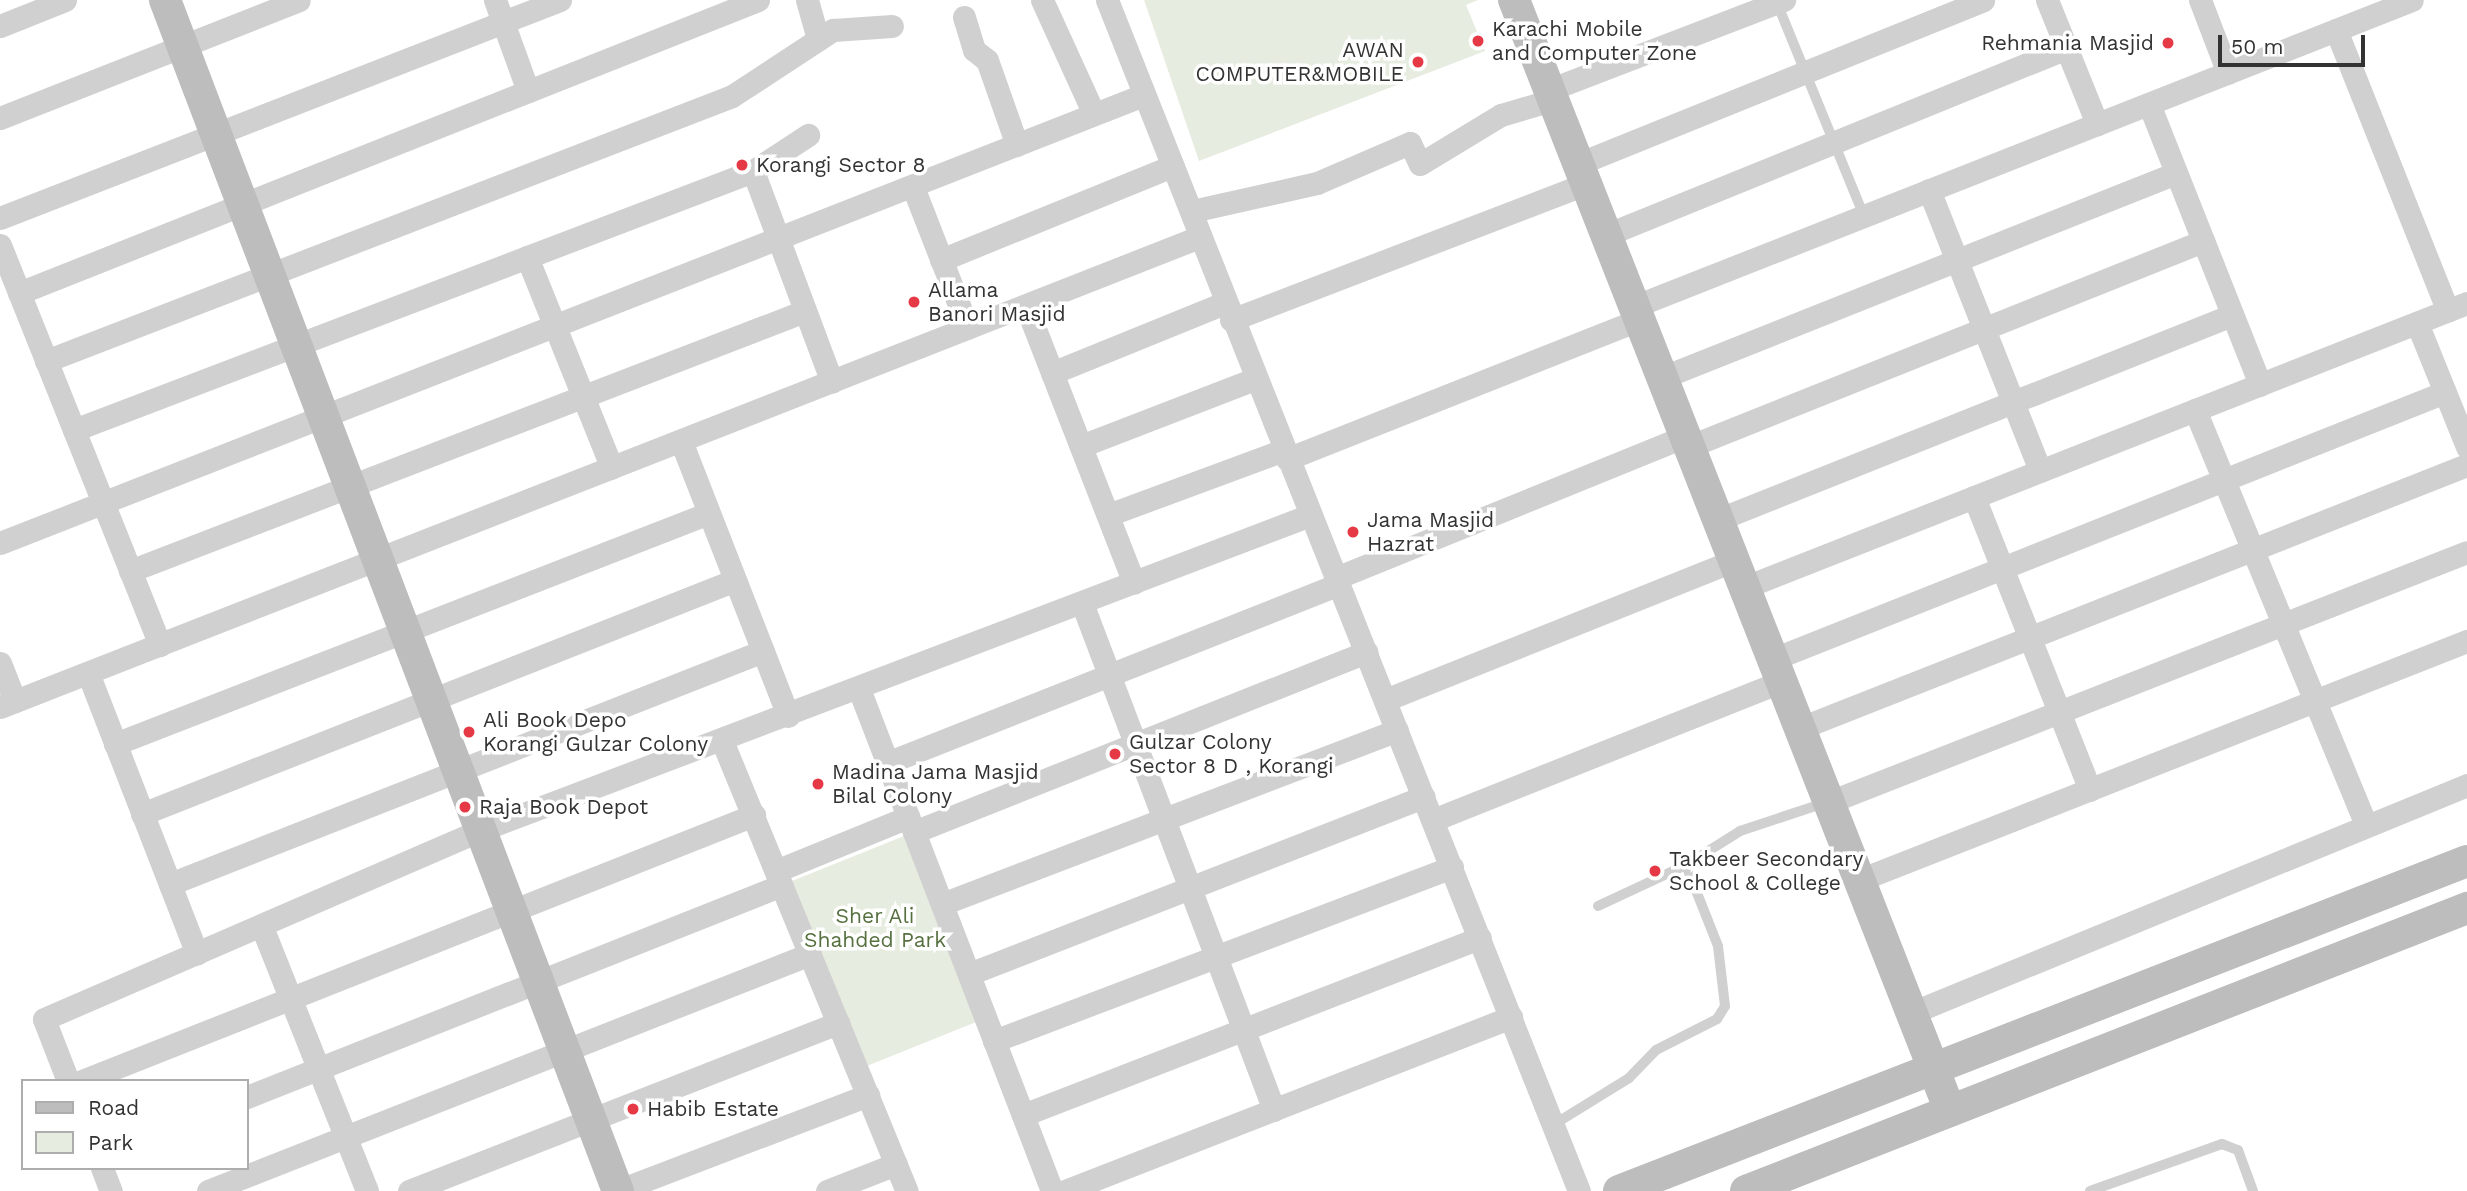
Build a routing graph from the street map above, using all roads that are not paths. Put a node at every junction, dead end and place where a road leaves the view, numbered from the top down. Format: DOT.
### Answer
graph roads {
  1 [pos="65,0"];
  2 [pos="165,0"];
  3 [pos="299,0"];
  4 [pos="560,0"];
  5 [pos="758,0"];
  6 [pos="807,0"];
  7 [pos="1042,0"];
  8 [pos="1107,0"];
  9 [pos="1983,0"];
  10 [pos="2047,0"];
  11 [pos="2412,0"];
  12 [pos="1779,1"];
  13 [pos="2202,1"];
  14 [pos="1521,2"];
  15 [pos="498,9"];
  16 [pos="964,17"];
  17 [pos="0,26"];
  18 [pos="892,26"];
  19 [pos="2336,30"];
  20 [pos="818,39"];
  21 [pos="181,44"];
  22 [pos="2066,48"];
  23 [pos="1805,72"];
  24 [pos="2228,73"];
  25 [pos="528,91"];
  26 [pos="1143,95"];
  27 [pos="1551,95"];
  28 [pos="2149,104"];
  29 [pos="1094,114"];
  30 [pos="0,118"];
  31 [pos="2097,124"];
  32 [pos="215,131"];
  33 [pos="808,135"];
  34 [pos="1834,143"];
  35 [pos="1017,145"];
  36 [pos="1173,166"];
  37 [pos="753,171"];
  38 [pos="2176,173"];
  39 [pos="1582,174"];
  40 [pos="913,187"];
  41 [pos="1929,190"];
  42 [pos="243,204"];
  43 [pos="1192,211"];
  44 [pos="1864,216"];
  45 [pos="0,218"];
  46 [pos="1606,235"];
  47 [pos="1199,237"];
  48 [pos="779,241"];
  49 [pos="2203,241"];
  50 [pos="0,245"];
  51 [pos="527,257"];
  52 [pos="941,260"];
  53 [pos="1956,260"];
  54 [pos="270,273"];
  55 [pos="19,293"];
  56 [pos="1026,306"];
  57 [pos="2457,307"];
  58 [pos="805,311"];
  59 [pos="1228,311"];
  60 [pos="1636,314"];
  61 [pos="2232,315"];
  62 [pos="2417,323"];
  63 [pos="555,327"];
  64 [pos="968,328"];
  65 [pos="1984,329"];
  66 [pos="298,344"];
  67 [pos="46,361"];
  68 [pos="1052,373"];
  69 [pos="1661,377"];
  70 [pos="1255,379"];
  71 [pos="832,382"];
  72 [pos="2260,385"];
  73 [pos="2445,392"];
  74 [pos="584,397"];
  75 [pos="2013,402"];
  76 [pos="2195,410"];
  77 [pos="325,416"];
  78 [pos="74,430"];
  79 [pos="681,441"];
  80 [pos="1686,442"];
  81 [pos="1081,446"];
  82 [pos="2467,447"];
  83 [pos="1285,455"];
  84 [pos="2467,464"];
  85 [pos="612,468"];
  86 [pos="2040,471"];
  87 [pos="2224,480"];
  88 [pos="352,487"];
  89 [pos="1974,497"];
  90 [pos="103,503"];
  91 [pos="709,513"];
  92 [pos="1108,515"];
  93 [pos="1310,515"];
  94 [pos="1717,520"];
  95 [pos="0,543"];
  96 [pos="2252,550"];
  97 [pos="2467,552"];
  98 [pos="380,559"];
  99 [pos="2002,568"];
  100 [pos="130,571"];
  101 [pos="1738,574"];
  102 [pos="735,580"];
  103 [pos="1337,581"];
  104 [pos="1134,583"];
  105 [pos="1082,603"];
  106 [pos="2283,624"];
  107 [pos="408,632"];
  108 [pos="2030,637"];
  109 [pos="2467,641"];
  110 [pos="160,645"];
  111 [pos="763,651"];
  112 [pos="1366,652"];
  113 [pos="0,663"];
  114 [pos="1776,671"];
  115 [pos="88,673"];
  116 [pos="1110,675"];
  117 [pos="859,689"];
  118 [pos="434,699"];
  119 [pos="1385,699"];
  120 [pos="2315,701"];
  121 [pos="8,704"];
  122 [pos="2059,712"];
  123 [pos="788,716"];
  124 [pos="1798,729"];
  125 [pos="1397,730"];
  126 [pos="723,743"];
  127 [pos="115,744"];
  128 [pos="1136,744"];
  129 [pos="887,763"];
  130 [pos="462,771"];
  131 [pos="2467,785"];
  132 [pos="2090,790"];
  133 [pos="1424,797"];
  134 [pos="1827,803"];
  135 [pos="142,814"];
  136 [pos="754,816"];
  137 [pos="1164,819"];
  138 [pos="1433,820"];
  139 [pos="911,825"];
  140 [pos="2366,825"];
  141 [pos="484,829"];
  142 [pos="2467,861"];
  143 [pos="1686,865"];
  144 [pos="1452,867"];
  145 [pos="779,878"];
  146 [pos="1857,881"];
  147 [pos="170,884"];
  148 [pos="1190,888"];
  149 [pos="942,904"];
  150 [pos="1598,906"];
  151 [pos="2467,908"];
  152 [pos="515,912"];
  153 [pos="262,927"];
  154 [pos="1480,938"];
  155 [pos="197,954"];
  156 [pos="810,954"];
  157 [pos="1216,956"];
  158 [pos="969,974"];
  159 [pos="540,979"];
  160 [pos="290,998"];
  161 [pos="1909,1014"];
  162 [pos="1511,1017"];
  163 [pos="838,1023"];
  164 [pos="1244,1030"];
  165 [pos="994,1041"];
  166 [pos="566,1049"];
  167 [pos="318,1068"];
  168 [pos="1931,1070"];
  169 [pos="67,1079"];
  170 [pos="87,1079"];
  171 [pos="868,1095"];
  172 [pos="248,1097"];
  173 [pos="1274,1110"];
  174 [pos="1950,1111"];
  175 [pos="1023,1115"];
  176 [pos="593,1121"];
  177 [pos="1553,1125"];
  178 [pos="345,1137"];
  179 [pos="896,1164"];
  180 [pos="103,1170"];
  181 [pos="2111,1187"];
  182 [pos="111,1191"];
  183 [pos="208,1191"];
  184 [pos="367,1191"];
  185 [pos="409,1191"];
  186 [pos="618,1191"];
  187 [pos="827,1191"];
  188 [pos="907,1191"];
  189 [pos="1052,1191"];
  190 [pos="1065,1191"];
  191 [pos="1579,1191"];
  192 [pos="1619,1191"];
  193 [pos="1746,1191"];
  194 [pos="2090,1191"];
  195 [pos="2253,1191"];
  1 -- 17 [label="street"];
  2 -- 21 [label="street"];
  3 -- 21 [label="street"];
  4 -- 15 [label="street"];
  5 -- 25 [label="street"];
  6 -- 20 [label="street"];
  7 -- 29 [label="street"];
  8 -- 26 [label="street"];
  9 -- 23 [label="street"];
  10 -- 22 [label="street"];
  11 -- 19 [label="street"];
  12 -- 23 [label="lane"];
  12 -- 27 [label="street"];
  13 -- 24 [label="street"];
  14 -- 27 [label="street"];
  15 -- 25 [label="street"];
  15 -- 32 [label="street"];
  16 -- 35 [label="street"];
  18 -- 20 [label="street"];
  19 -- 24 [label="street"];
  19 -- 57 [label="street"];
  20 -- 54 [label="street"];
  21 -- 30 [label="street"];
  21 -- 32 [label="street"];
  22 -- 31 [label="street"];
  22 -- 34 [label="street"];
  23 -- 34 [label="lane"];
  23 -- 39 [label="street"];
  24 -- 28 [label="street"];
  25 -- 42 [label="street"];
  26 -- 29 [label="street"];
  26 -- 36 [label="street"];
  27 -- 39 [label="street"];
  27 -- 43 [label="street"];
  28 -- 31 [label="street"];
  28 -- 38 [label="street"];
  29 -- 35 [label="street"];
  31 -- 41 [label="street"];
  32 -- 42 [label="street"];
  32 -- 45 [label="street"];
  33 -- 37 [label="street"];
  34 -- 44 [label="lane"];
  34 -- 46 [label="street"];
  35 -- 40 [label="street"];
  36 -- 43 [label="street"];
  36 -- 52 [label="street"];
  37 -- 48 [label="street"];
  37 -- 51 [label="street"];
  38 -- 49 [label="street"];
  38 -- 53 [label="street"];
  39 -- 46 [label="street"];
  39 -- 59 [label="street"];
  40 -- 48 [label="street"];
  40 -- 52 [label="street"];
  41 -- 44 [label="street"];
  41 -- 53 [label="street"];
  42 -- 54 [label="street"];
  42 -- 55 [label="street"];
  43 -- 47 [label="street"];
  44 -- 60 [label="street"];
  46 -- 60 [label="street"];
  47 -- 56 [label="street"];
  47 -- 59 [label="street"];
  48 -- 58 [label="street"];
  48 -- 63 [label="street"];
  49 -- 61 [label="street"];
  49 -- 65 [label="street"];
  50 -- 55 [label="street"];
  51 -- 63 [label="street"];
  51 -- 66 [label="street"];
  52 -- 64 [label="street"];
  53 -- 65 [label="street"];
  53 -- 69 [label="street"];
  54 -- 66 [label="street"];
  54 -- 67 [label="street"];
  55 -- 67 [label="street"];
  56 -- 64 [label="street"];
  56 -- 68 [label="street"];
  57 -- 62 [label="street"];
  58 -- 71 [label="street"];
  58 -- 74 [label="street"];
  59 -- 68 [label="street"];
  59 -- 70 [label="street"];
  60 -- 69 [label="street"];
  60 -- 83 [label="street"];
  61 -- 72 [label="street"];
  61 -- 75 [label="street"];
  62 -- 72 [label="street"];
  62 -- 73 [label="street"];
  63 -- 74 [label="street"];
  63 -- 77 [label="street"];
  64 -- 71 [label="street"];
  65 -- 75 [label="street"];
  65 -- 80 [label="street"];
  66 -- 77 [label="street"];
  66 -- 78 [label="street"];
  67 -- 78 [label="street"];
  68 -- 81 [label="street"];
  69 -- 80 [label="street"];
  70 -- 81 [label="street"];
  70 -- 83 [label="street"];
  71 -- 79 [label="street"];
  72 -- 76 [label="street"];
  73 -- 82 [label="street"];
  73 -- 87 [label="street"];
  74 -- 85 [label="street"];
  74 -- 88 [label="street"];
  75 -- 86 [label="street"];
  75 -- 94 [label="street"];
  76 -- 86 [label="street"];
  76 -- 87 [label="street"];
  77 -- 88 [label="street"];
  77 -- 90 [label="street"];
  78 -- 90 [label="street"];
  79 -- 85 [label="street"];
  79 -- 91 [label="street"];
  80 -- 94 [label="street"];
  80 -- 103 [label="street"];
  81 -- 92 [label="street"];
  83 -- 92 [label="street"];
  83 -- 93 [label="street"];
  84 -- 96 [label="street"];
  85 -- 98 [label="street"];
  86 -- 89 [label="street"];
  87 -- 96 [label="street"];
  87 -- 99 [label="street"];
  88 -- 98 [label="street"];
  88 -- 100 [label="street"];
  89 -- 99 [label="street"];
  89 -- 101 [label="street"];
  90 -- 95 [label="street"];
  90 -- 100 [label="street"];
  91 -- 102 [label="street"];
  91 -- 107 [label="street"];
  92 -- 104 [label="street"];
  93 -- 103 [label="street"];
  93 -- 104 [label="street"];
  94 -- 101 [label="street"];
  96 -- 106 [label="street"];
  96 -- 108 [label="street"];
  97 -- 106 [label="street"];
  98 -- 107 [label="street"];
  98 -- 110 [label="street"];
  99 -- 108 [label="street"];
  99 -- 114 [label="street"];
  100 -- 110 [label="street"];
  101 -- 114 [label="street"];
  101 -- 119 [label="street"];
  102 -- 111 [label="street"];
  102 -- 118 [label="street"];
  103 -- 112 [label="street"];
  103 -- 116 [label="street"];
  104 -- 105 [label="street"];
  105 -- 116 [label="street"];
  105 -- 117 [label="street"];
  106 -- 120 [label="street"];
  106 -- 122 [label="street"];
  107 -- 118 [label="street"];
  107 -- 127 [label="street"];
  108 -- 122 [label="street"];
  108 -- 124 [label="street"];
  109 -- 120 [label="street"];
  110 -- 115 [label="street"];
  111 -- 123 [label="street"];
  111 -- 130 [label="street"];
  112 -- 119 [label="street"];
  112 -- 128 [label="street"];
  113 -- 121 [label="street"];
  114 -- 124 [label="street"];
  114 -- 138 [label="street"];
  115 -- 121 [label="street"];
  115 -- 127 [label="street"];
  116 -- 128 [label="street"];
  116 -- 129 [label="street"];
  117 -- 123 [label="street"];
  117 -- 129 [label="street"];
  118 -- 130 [label="street"];
  118 -- 135 [label="street"];
  119 -- 125 [label="street"];
  120 -- 132 [label="street"];
  120 -- 140 [label="street"];
  122 -- 132 [label="street"];
  122 -- 134 [label="street"];
  123 -- 126 [label="street"];
  124 -- 134 [label="street"];
  125 -- 133 [label="street"];
  125 -- 137 [label="street"];
  126 -- 136 [label="street"];
  126 -- 141 [label="street"];
  127 -- 135 [label="street"];
  128 -- 137 [label="street"];
  128 -- 139 [label="street"];
  129 -- 139 [label="street"];
  130 -- 141 [label="street"];
  130 -- 147 [label="street"];
  131 -- 140 [label="street"];
  132 -- 146 [label="street"];
  133 -- 138 [label="street"];
  133 -- 148 [label="street"];
  134 -- 143 [label="lane"];
  134 -- 146 [label="street"];
  135 -- 147 [label="street"];
  136 -- 145 [label="street"];
  136 -- 152 [label="street"];
  137 -- 148 [label="street"];
  137 -- 149 [label="street"];
  138 -- 144 [label="street"];
  139 -- 145 [label="street"];
  139 -- 149 [label="street"];
  140 -- 161 [label="street"];
  141 -- 152 [label="street"];
  141 -- 153 [label="street"];
  142 -- 168 [label="street"];
  143 -- 150 [label="lane"];
  143 -- 177 [label="lane"];
  144 -- 154 [label="street"];
  144 -- 157 [label="street"];
  145 -- 156 [label="street"];
  145 -- 159 [label="street"];
  146 -- 161 [label="street"];
  147 -- 155 [label="street"];
  148 -- 157 [label="street"];
  148 -- 158 [label="street"];
  149 -- 158 [label="street"];
  151 -- 174 [label="street"];
  152 -- 159 [label="street"];
  152 -- 160 [label="street"];
  153 -- 155 [label="street"];
  153 -- 160 [label="street"];
  154 -- 162 [label="street"];
  154 -- 164 [label="street"];
  155 -- 169 [label="street"];
  156 -- 163 [label="street"];
  156 -- 166 [label="street"];
  157 -- 164 [label="street"];
  157 -- 165 [label="street"];
  158 -- 165 [label="street"];
  159 -- 166 [label="street"];
  159 -- 167 [label="street"];
  160 -- 167 [label="street"];
  160 -- 170 [label="street"];
  161 -- 168 [label="street"];
  162 -- 173 [label="street"];
  162 -- 177 [label="street"];
  163 -- 171 [label="street"];
  163 -- 176 [label="street"];
  164 -- 173 [label="street"];
  164 -- 175 [label="street"];
  165 -- 175 [label="street"];
  166 -- 176 [label="street"];
  166 -- 178 [label="street"];
  167 -- 172 [label="street"];
  167 -- 178 [label="street"];
  168 -- 174 [label="street"];
  168 -- 192 [label="street"];
  171 -- 179 [label="street"];
  171 -- 186 [label="street"];
  173 -- 190 [label="street"];
  174 -- 193 [label="street"];
  175 -- 189 [label="street"];
  176 -- 185 [label="street"];
  176 -- 186 [label="street"];
  177 -- 191 [label="street"];
  178 -- 183 [label="street"];
  178 -- 184 [label="street"];
  179 -- 187 [label="street"];
  179 -- 188 [label="street"];
  180 -- 182 [label="street"];
  181 -- 194 [label="lane"];
  181 -- 195 [label="lane"];
}
